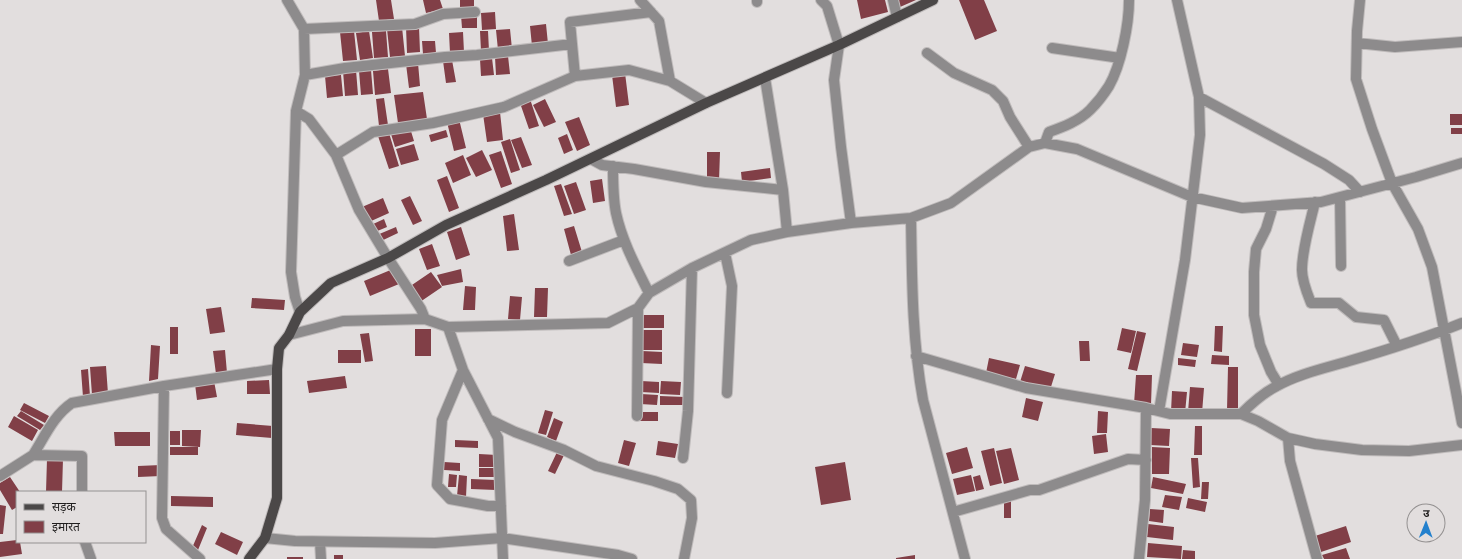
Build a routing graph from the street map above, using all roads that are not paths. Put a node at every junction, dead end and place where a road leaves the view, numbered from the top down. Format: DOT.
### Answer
graph roads {
  1 [pos="287,0"];
  2 [pos="640,0"];
  3 [pos="893,0"];
  4 [pos="933,0"];
  5 [pos="1129,0"];
  6 [pos="1178,0"];
  7 [pos="1360,0"];
  8 [pos="825,2"];
  9 [pos="475,12"];
  10 [pos="651,12"];
  11 [pos="897,17"];
  12 [pos="304,29"];
  13 [pos="1462,42"];
  14 [pos="1356,43"];
  15 [pos="572,44"];
  16 [pos="839,45"];
  17 [pos="1052,48"];
  18 [pos="927,53"];
  19 [pos="1120,58"];
  20 [pos="305,75"];
  21 [pos="575,76"];
  22 [pos="765,78"];
  23 [pos="670,82"];
  24 [pos="1199,97"];
  25 [pos="706,103"];
  26 [pos="296,111"];
  27 [pos="1045,142"];
  28 [pos="1029,147"];
  29 [pos="336,155"];
  30 [pos="591,159"];
  31 [pos="1462,163"];
  32 [pos="613,166"];
  33 [pos="1392,183"];
  34 [pos="783,190"];
  35 [pos="1360,192"];
  36 [pos="1192,197"];
  37 [pos="1340,197"];
  38 [pos="1315,202"];
  39 [pos="1273,206"];
  40 [pos="911,218"];
  41 [pos="851,223"];
  42 [pos="787,232"];
  43 [pos="624,240"];
  44 [pos="725,253"];
  45 [pos="388,258"];
  46 [pos="570,261"];
  47 [pos="1341,266"];
  48 [pos="692,268"];
  49 [pos="649,293"];
  50 [pos="638,308"];
  51 [pos="300,312"];
  52 [pos="425,319"];
  53 [pos="1462,322"];
  54 [pos="448,327"];
  55 [pos="1444,330"];
  56 [pos="289,335"];
  57 [pos="1397,346"];
  58 [pos="916,356"];
  59 [pos="277,369"];
  60 [pos="463,370"];
  61 [pos="1278,385"];
  62 [pos="164,386"];
  63 [pos="727,393"];
  64 [pos="1146,408"];
  65 [pos="1159,411"];
  66 [pos="1241,414"];
  67 [pos="637,416"];
  68 [pos="488,419"];
  69 [pos="1462,423"];
  70 [pos="1288,438"];
  71 [pos="1462,445"];
  72 [pos="33,454"];
  73 [pos="682,458"];
  74 [pos="1146,460"];
  75 [pos="0,476"];
  76 [pos="82,491"];
  77 [pos="501,506"];
  78 [pos="953,512"];
  79 [pos="265,538"];
  80 [pos="502,538"];
  81 [pos="320,542"];
  82 [pos="85,543"];
  83 [pos="91,559"];
  84 [pos="200,559"];
  85 [pos="249,559"];
  86 [pos="321,559"];
  87 [pos="503,559"];
  88 [pos="632,559"];
  89 [pos="684,559"];
  90 [pos="965,559"];
  91 [pos="1139,559"];
  92 [pos="1317,559"];
  1 -- 12 [label="street"];
  2 -- 10 [label="street"];
  3 -- 11 [label="street"];
  4 -- 11 [label="main road"];
  5 -- 19 [label="street"];
  6 -- 24 [label="street"];
  7 -- 14 [label="street"];
  8 -- 16 [label="street"];
  9 -- 12 [label="street"];
  10 -- 15 [label="street"];
  10 -- 23 [label="street"];
  11 -- 16 [label="main road"];
  12 -- 20 [label="street"];
  13 -- 14 [label="street"];
  14 -- 33 [label="street"];
  15 -- 20 [label="street"];
  15 -- 21 [label="street"];
  16 -- 22 [label="main road"];
  16 -- 41 [label="street"];
  17 -- 19 [label="street"];
  18 -- 28 [label="street"];
  19 -- 27 [label="street"];
  20 -- 26 [label="street"];
  21 -- 23 [label="street"];
  21 -- 29 [label="street"];
  22 -- 25 [label="main road"];
  22 -- 34 [label="street"];
  23 -- 25 [label="street"];
  24 -- 35 [label="street"];
  24 -- 36 [label="street"];
  25 -- 30 [label="main road"];
  26 -- 29 [label="street"];
  26 -- 51 [label="street"];
  27 -- 28 [label="street"];
  27 -- 36 [label="street"];
  28 -- 40 [label="street"];
  29 -- 45 [label="street"];
  30 -- 32 [label="street"];
  30 -- 45 [label="main road"];
  31 -- 33 [label="street"];
  32 -- 34 [label="street"];
  32 -- 43 [label="street"];
  33 -- 35 [label="street"];
  33 -- 55 [label="street"];
  34 -- 42 [label="street"];
  35 -- 37 [label="street"];
  36 -- 39 [label="street"];
  36 -- 65 [label="street"];
  37 -- 38 [label="street"];
  37 -- 47 [label="street"];
  38 -- 39 [label="street"];
  38 -- 57 [label="street"];
  39 -- 61 [label="street"];
  40 -- 41 [label="street"];
  40 -- 58 [label="street"];
  41 -- 42 [label="street"];
  42 -- 44 [label="street"];
  43 -- 46 [label="street"];
  43 -- 49 [label="street"];
  44 -- 48 [label="street"];
  44 -- 63 [label="street"];
  45 -- 51 [label="main road"];
  45 -- 52 [label="street"];
  48 -- 49 [label="street"];
  48 -- 73 [label="street"];
  49 -- 50 [label="street"];
  50 -- 54 [label="street"];
  50 -- 67 [label="street"];
  51 -- 56 [label="main road"];
  52 -- 54 [label="street"];
  52 -- 56 [label="street"];
  53 -- 55 [label="street"];
  54 -- 60 [label="street"];
  55 -- 57 [label="street"];
  55 -- 69 [label="street"];
  56 -- 59 [label="main road"];
  57 -- 61 [label="street"];
  58 -- 64 [label="street"];
  58 -- 78 [label="street"];
  59 -- 62 [label="street"];
  59 -- 79 [label="main road"];
  60 -- 68 [label="street"];
  60 -- 77 [label="street"];
  61 -- 66 [label="street"];
  62 -- 72 [label="street"];
  62 -- 84 [label="street"];
  64 -- 65 [label="street"];
  64 -- 74 [label="street"];
  65 -- 66 [label="street"];
  66 -- 70 [label="street"];
  68 -- 77 [label="street"];
  68 -- 89 [label="street"];
  70 -- 71 [label="street"];
  70 -- 92 [label="street"];
  72 -- 75 [label="street"];
  72 -- 76 [label="street"];
  74 -- 78 [label="street"];
  74 -- 91 [label="street"];
  77 -- 80 [label="street"];
  78 -- 90 [label="street"];
  79 -- 81 [label="street"];
  79 -- 85 [label="main road"];
  80 -- 81 [label="street"];
  80 -- 87 [label="street"];
  80 -- 88 [label="street"];
  81 -- 86 [label="street"];
  82 -- 83 [label="street"];
}
